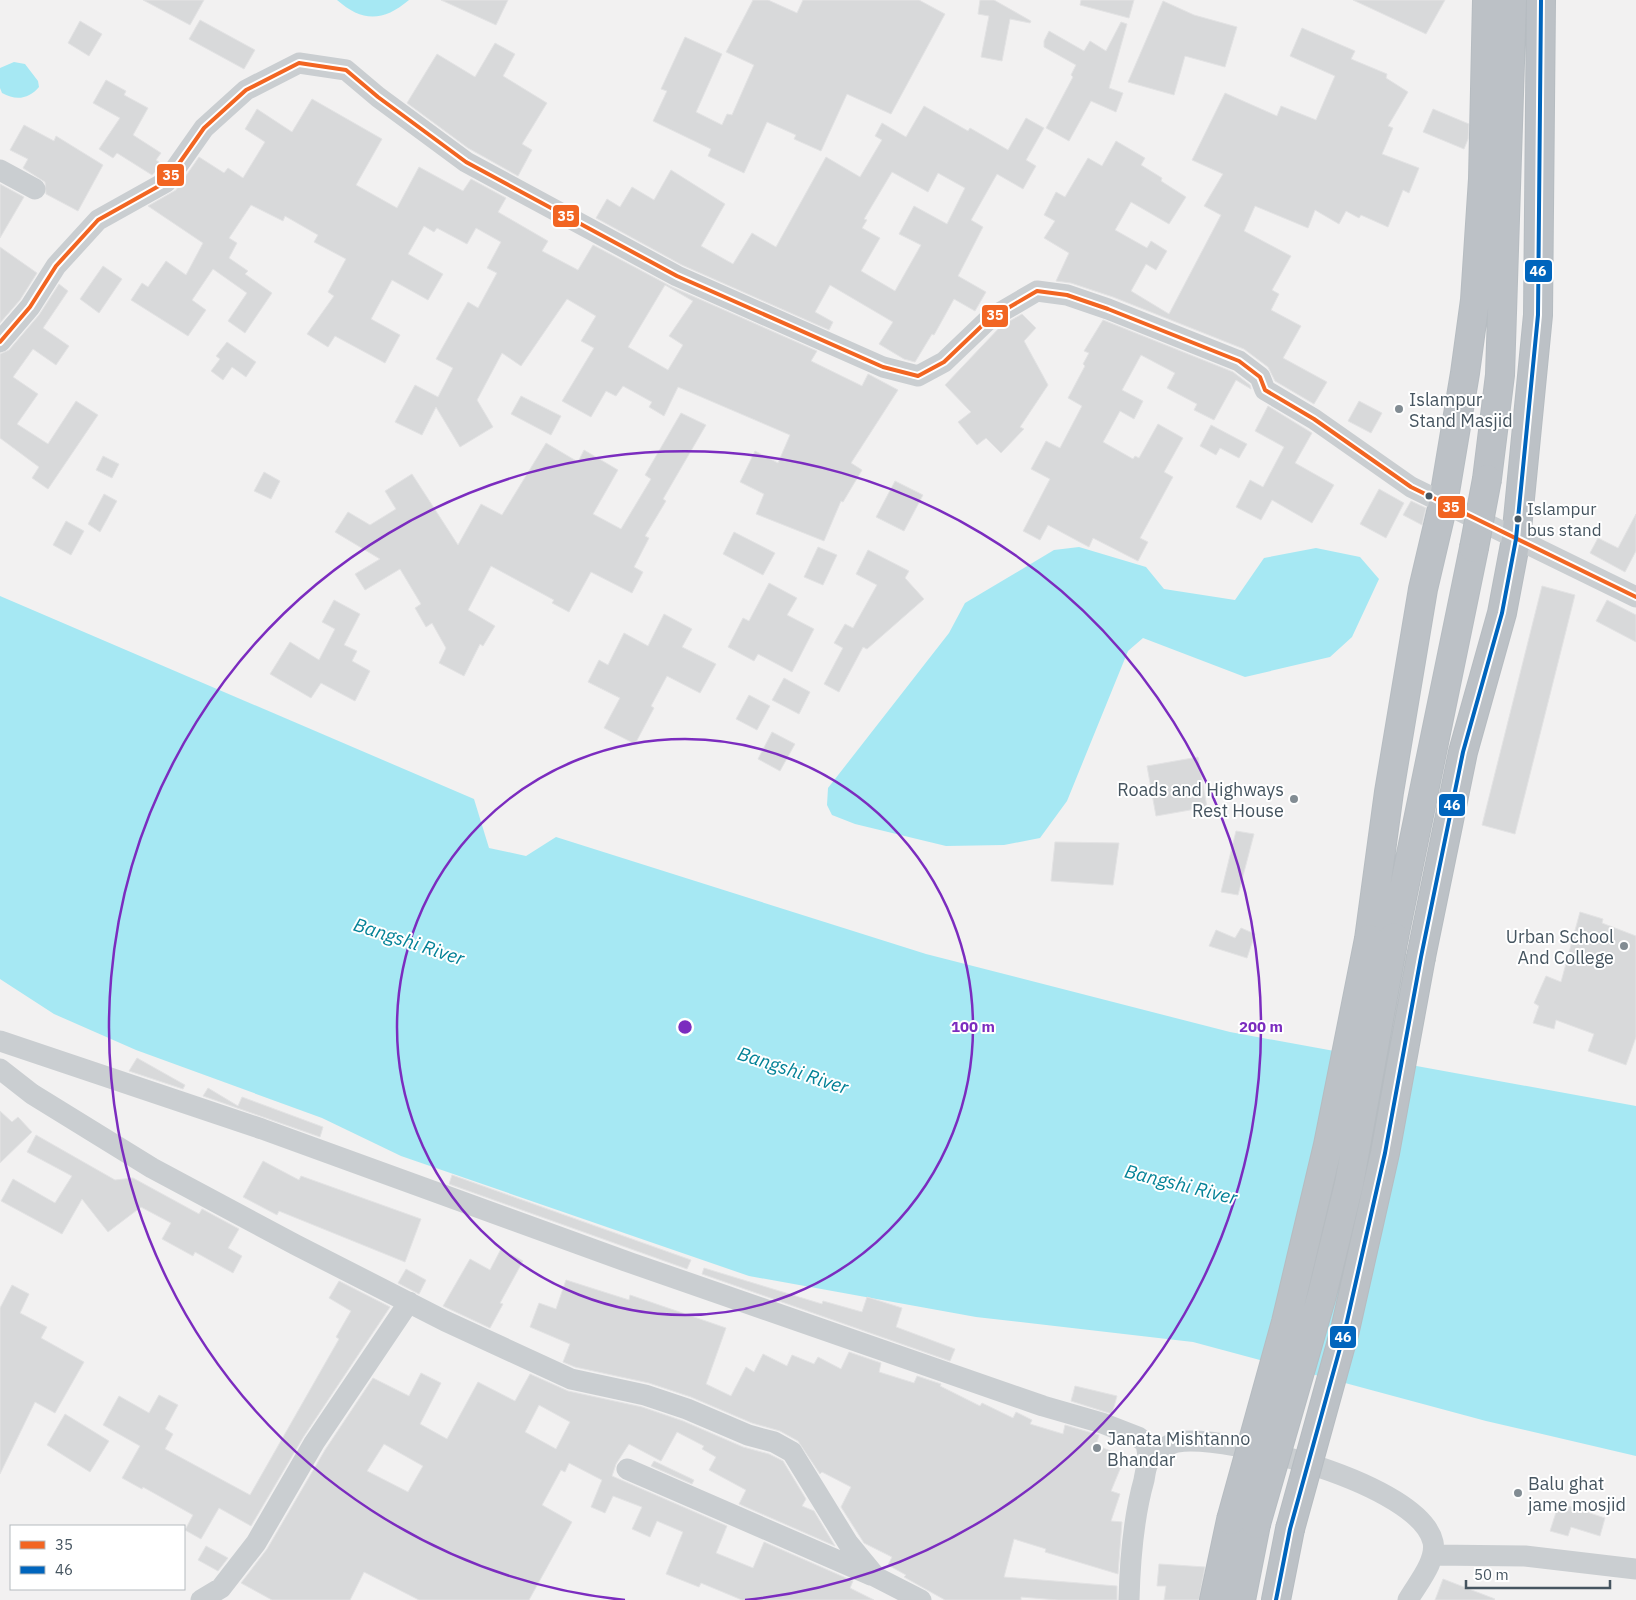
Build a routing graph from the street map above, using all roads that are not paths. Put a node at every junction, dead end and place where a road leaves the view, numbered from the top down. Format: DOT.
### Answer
graph roads {
  1 [pos="1487,0"];
  2 [pos="1512,0"];
  3 [pos="1541,0"];
  4 [pos="0,170"];
  5 [pos="35,189"];
  6 [pos="3,334"];
  7 [pos="1443,504"];
  8 [pos="1516,540"];
  9 [pos="1636,597"];
  10 [pos="1382,938"];
  11 [pos="0,1041"];
  12 [pos="0,1069"];
  13 [pos="408,1302"];
  14 [pos="1149,1462"];
  15 [pos="627,1469"];
  16 [pos="1244,1522"];
  17 [pos="1433,1555"];
  18 [pos="1636,1569"];
  19 [pos="876,1577"];
  20 [pos="201,1600"];
  21 [pos="922,1600"];
  22 [pos="1130,1600"];
  23 [pos="1214,1600"];
  24 [pos="1241,1600"];
  25 [pos="1276,1600"];
  26 [pos="1408,1600"];
  1 -- 7 [label="highway"];
  2 -- 10 [label="highway, bridge"];
  3 -- 8 [label="highway"];
  4 -- 5 [label="street"];
  6 -- 7 [label="street"];
  7 -- 8 [label="street"];
  7 -- 10 [label="highway"];
  8 -- 9 [label="street"];
  8 -- 25 [label="highway, bridge"];
  10 -- 16 [label="highway, bridge"];
  11 -- 14 [label="street"];
  12 -- 13 [label="street"];
  13 -- 19 [label="street"];
  13 -- 20 [label="street"];
  14 -- 17 [label="street"];
  14 -- 22 [label="street"];
  15 -- 19 [label="street"];
  16 -- 23 [label="highway"];
  16 -- 24 [label="highway"];
  17 -- 18 [label="street"];
  17 -- 26 [label="street"];
  19 -- 21 [label="street"];
}
